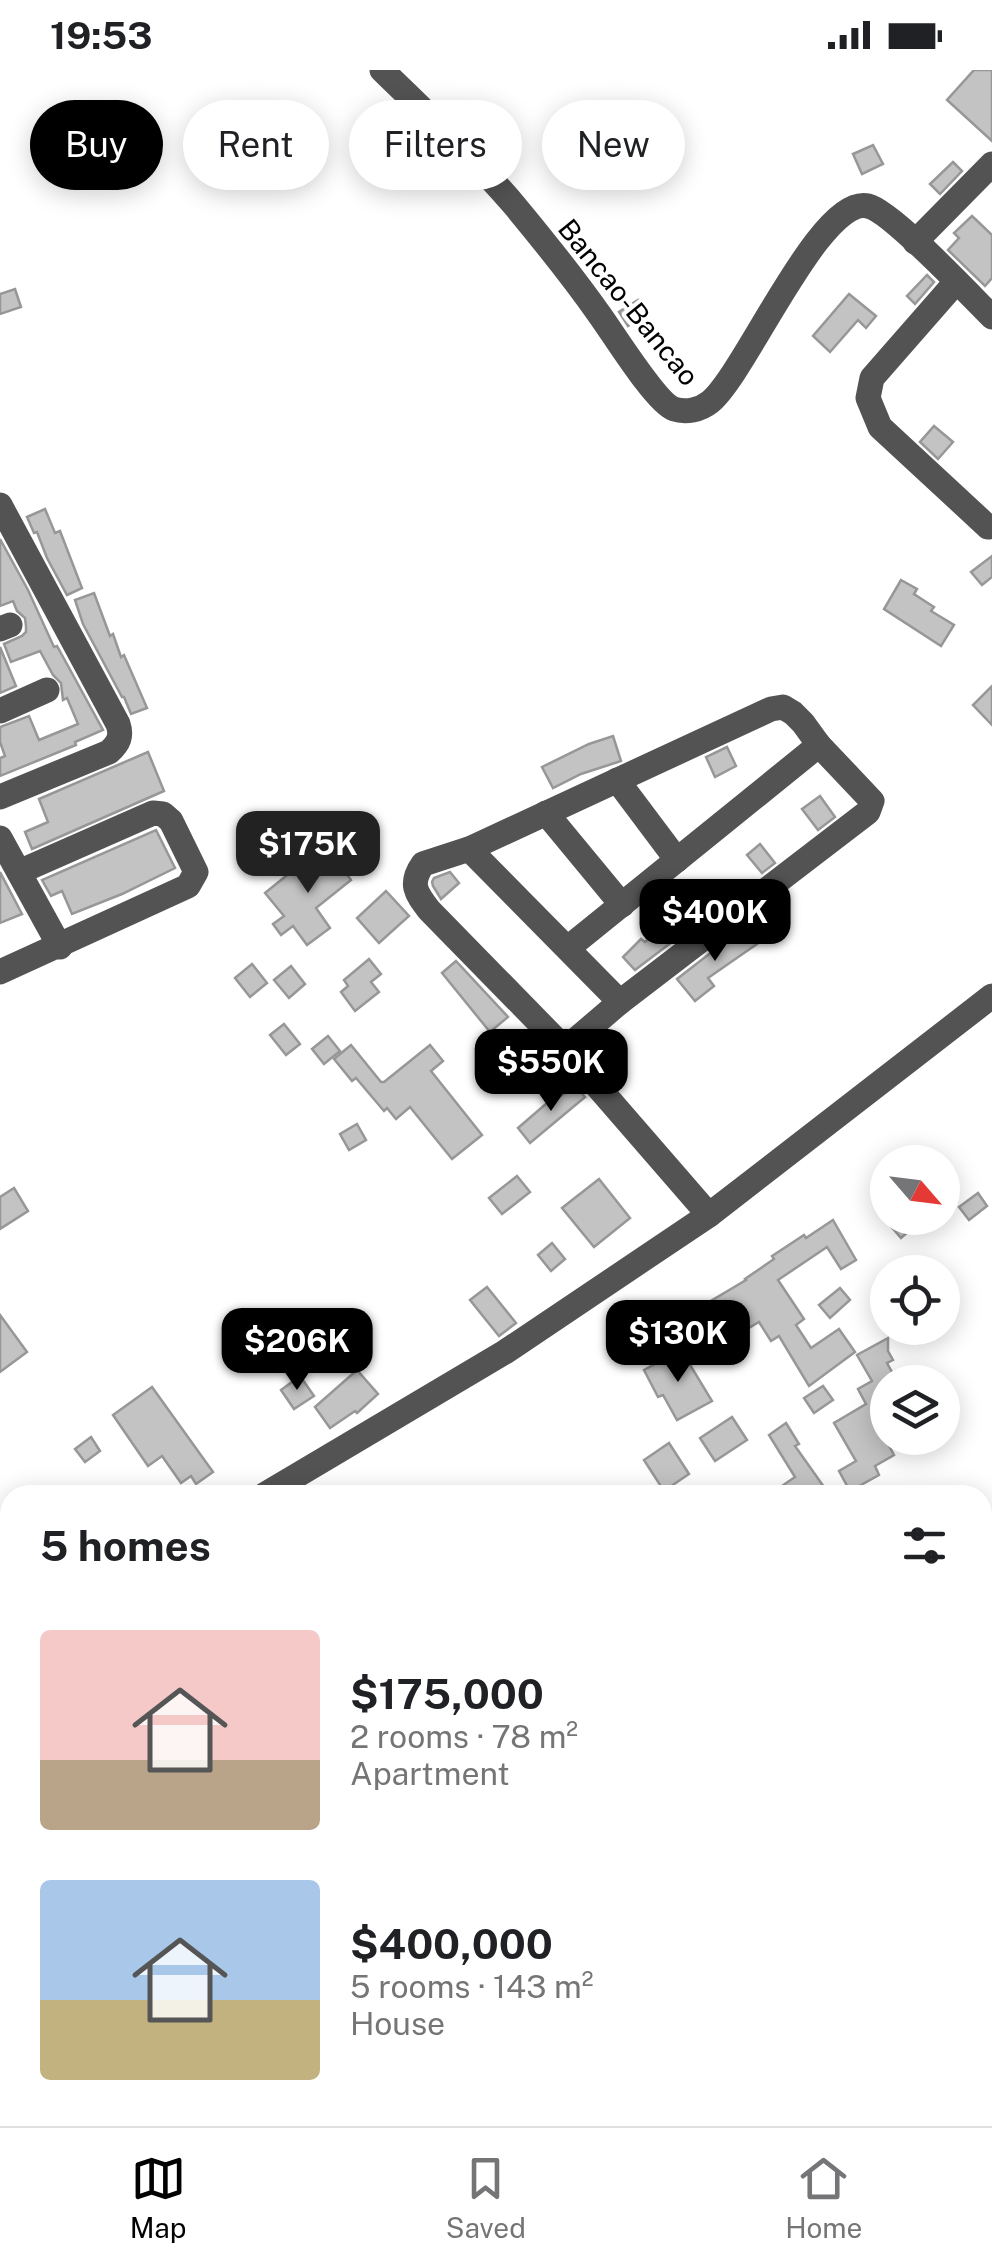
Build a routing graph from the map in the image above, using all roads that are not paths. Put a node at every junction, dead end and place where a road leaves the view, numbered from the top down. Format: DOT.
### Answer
graph roads {
  1 [pos="382,70"];
  2 [pos="992,164"];
  3 [pos="915,242"];
  4 [pos="956,282"];
  5 [pos="992,318"];
  6 [pos="0,505"];
  7 [pos="988,526"];
  8 [pos="47,690"];
  9 [pos="0,711"];
  10 [pos="819,745"];
  11 [pos="617,780"];
  12 [pos="0,796"];
  13 [pos="546,813"];
  14 [pos="0,838"];
  15 [pos="470,849"];
  16 [pos="677,860"];
  17 [pos="19,872"];
  18 [pos="622,904"];
  19 [pos="60,946"];
  20 [pos="568,948"];
  21 [pos="0,972"];
  22 [pos="992,996"];
  23 [pos="620,1002"];
  24 [pos="565,1048"];
  25 [pos="709,1215"];
  26 [pos="281,1485"];
  1 -- 3 [label="street, Bancao-Bancao"];
  2 -- 3 [label="street"];
  3 -- 4 [label="street, Bancao-Bancao"];
  4 -- 5 [label="street, Bancao-Bancao"];
  4 -- 7 [label="street"];
  6 -- 12 [label="street"];
  8 -- 9 [label="street"];
  10 -- 11 [label="street"];
  10 -- 16 [label="street"];
  10 -- 23 [label="street"];
  11 -- 13 [label="street"];
  11 -- 16 [label="street"];
  13 -- 15 [label="street"];
  13 -- 18 [label="street"];
  14 -- 17 [label="street"];
  15 -- 20 [label="street"];
  15 -- 24 [label="street"];
  16 -- 18 [label="street"];
  17 -- 19 [label="street"];
  17 -- 19 [label="street"];
  18 -- 20 [label="street"];
  19 -- 21 [label="street"];
  20 -- 23 [label="street"];
  22 -- 25 [label="street"];
  23 -- 24 [label="street"];
  24 -- 25 [label="street"];
  25 -- 26 [label="street"];
}
